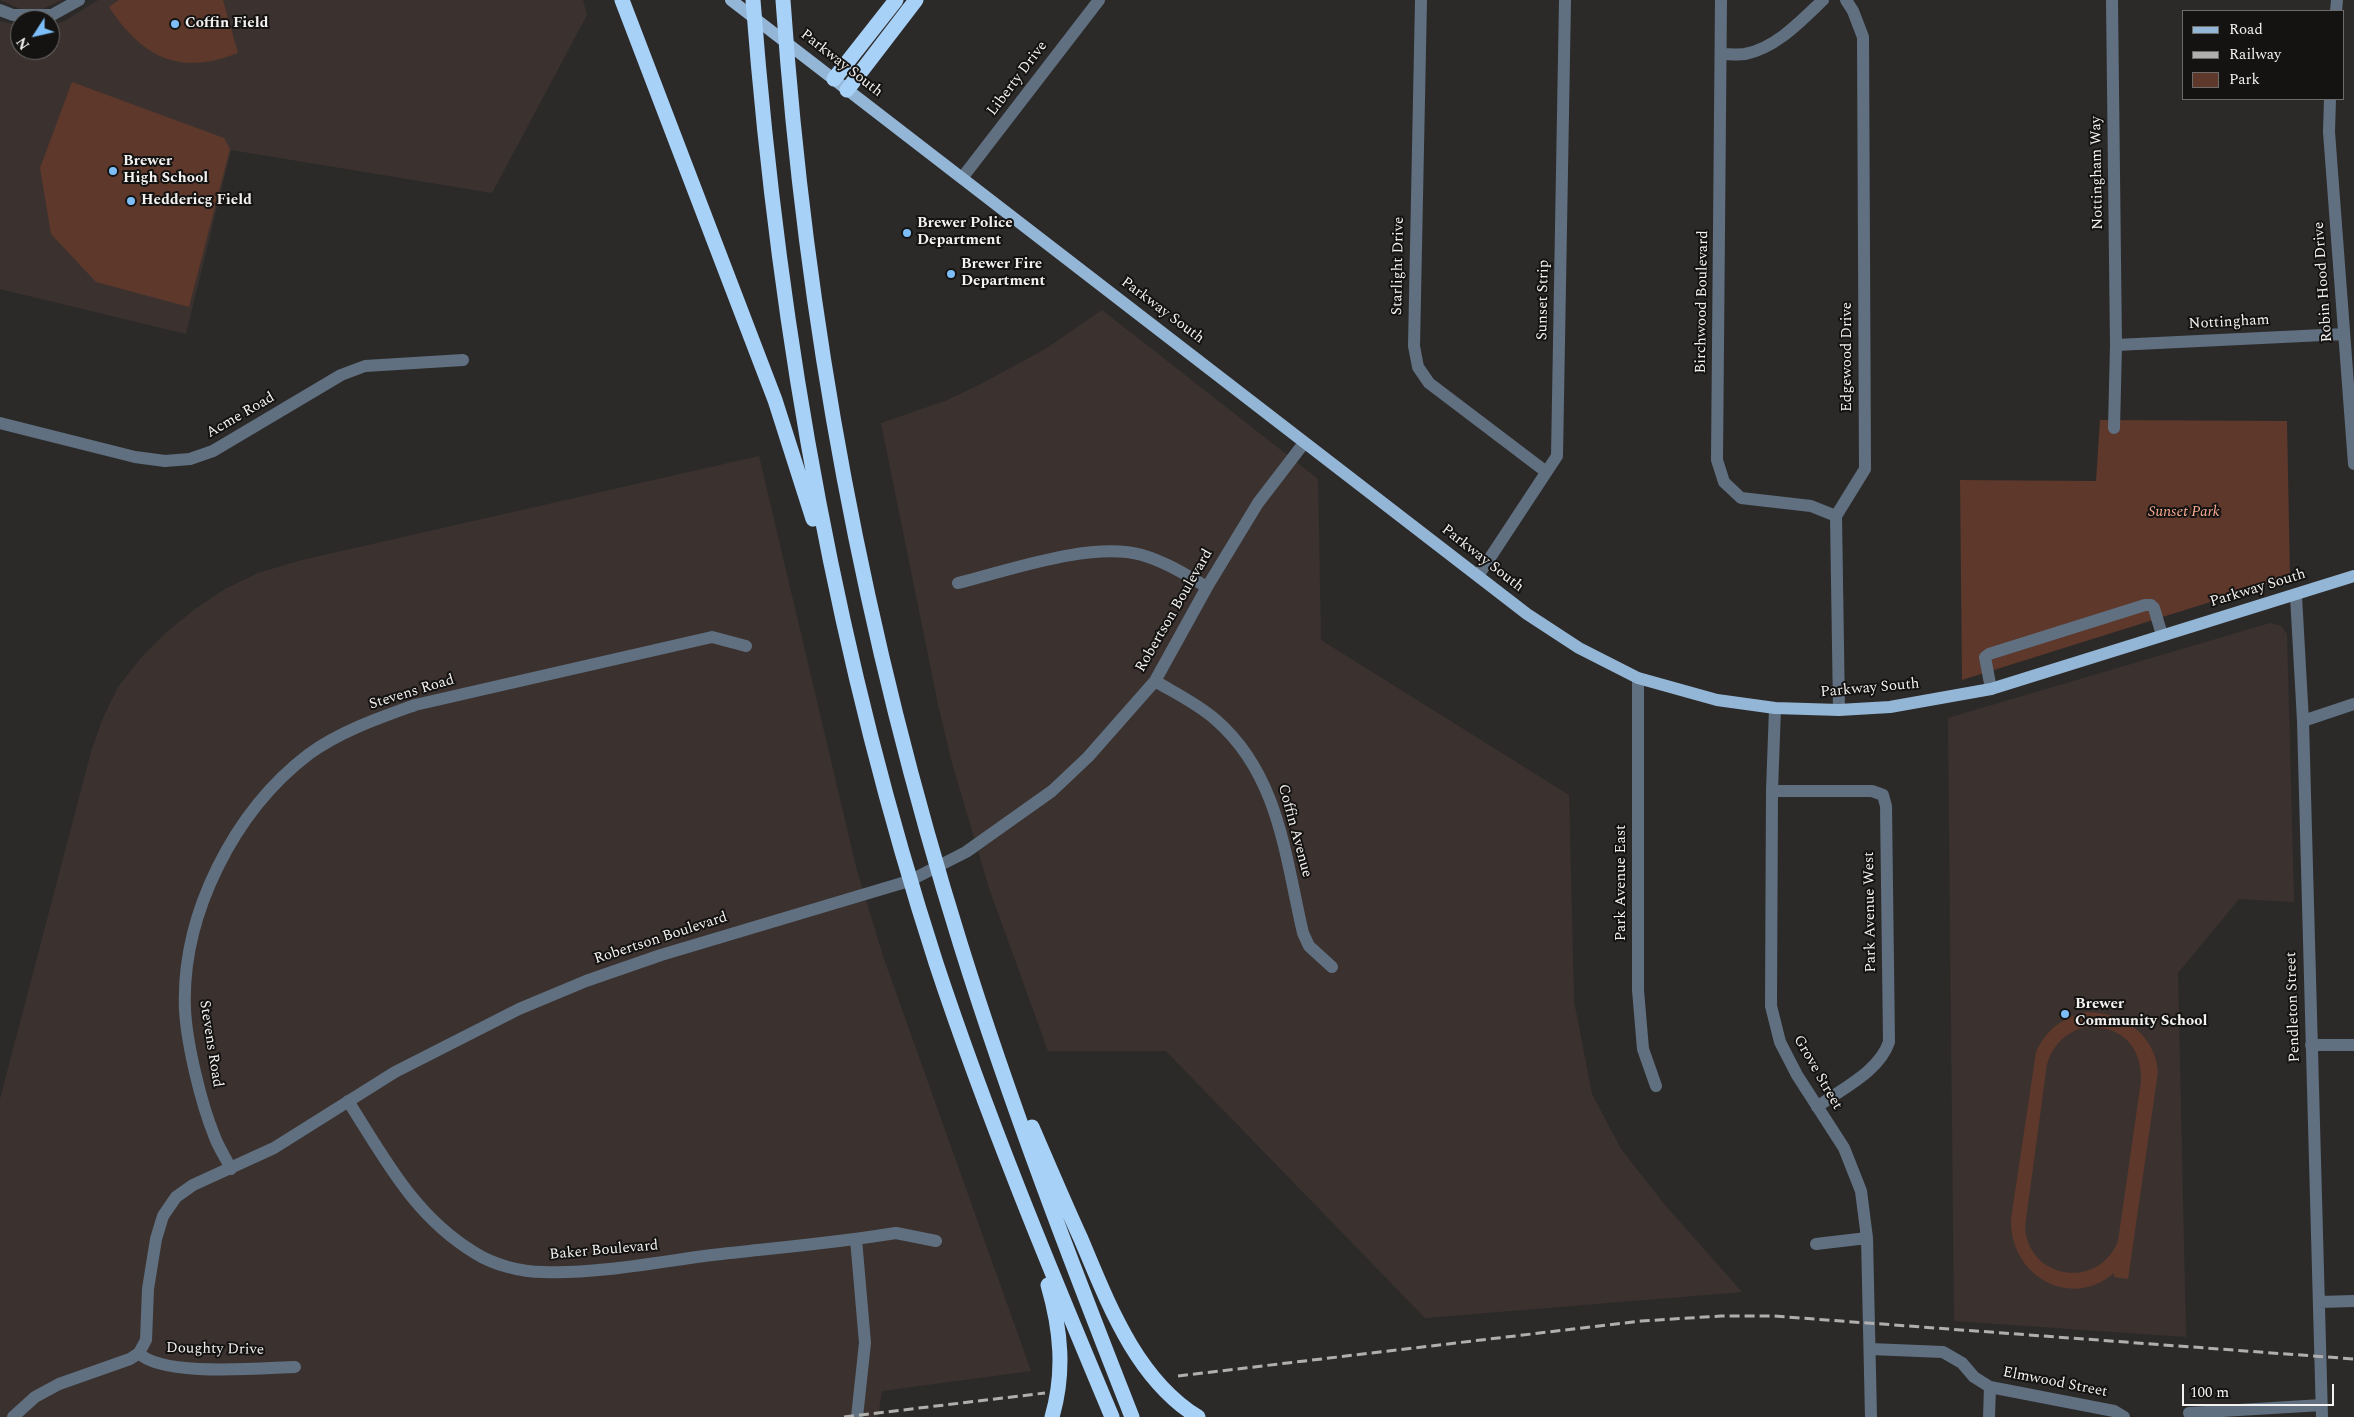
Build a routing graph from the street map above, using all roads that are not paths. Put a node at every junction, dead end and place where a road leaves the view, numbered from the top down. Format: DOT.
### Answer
graph roads {
  1 [pos="79,0"];
  2 [pos="622,0"];
  3 [pos="732,0"];
  4 [pos="753,0"];
  5 [pos="783,0"];
  6 [pos="896,0"];
  7 [pos="916,0"];
  8 [pos="1099,0"];
  9 [pos="1421,0"];
  10 [pos="1565,0"];
  11 [pos="1721,0"];
  12 [pos="1822,0"];
  13 [pos="1846,0"];
  14 [pos="2112,0"];
  15 [pos="0,10"];
  16 [pos="1721,54"];
  17 [pos="834,79"];
  18 [pos="847,90"];
  19 [pos="2330,100"];
  20 [pos="962,178"];
  21 [pos="2344,334"];
  22 [pos="2116,345"];
  23 [pos="463,360"];
  24 [pos="0,423"];
  25 [pos="2114,428"];
  26 [pos="2353,442"];
  27 [pos="1304,443"];
  28 [pos="2354,464"];
  29 [pos="1546,471"];
  30 [pos="1836,516"];
  31 [pos="1478,576"];
  32 [pos="2354,576"];
  33 [pos="958,583"];
  34 [pos="1207,587"];
  35 [pos="2296,596"];
  36 [pos="2162,635"];
  37 [pos="746,646"];
  38 [pos="854,665"];
  39 [pos="1638,678"];
  40 [pos="1155,681"];
  41 [pos="1991,689"];
  42 [pos="2354,704"];
  43 [pos="1775,708"];
  44 [pos="1839,710"];
  45 [pos="2303,721"];
  46 [pos="1772,791"];
  47 [pos="1332,967"];
  48 [pos="983,1013"];
  49 [pos="2311,1045"];
  50 [pos="2354,1045"];
  51 [pos="1656,1086"];
  52 [pos="348,1101"];
  53 [pos="1817,1107"];
  54 [pos="231,1168"];
  55 [pos="1021,1197"];
  56 [pos="1867,1238"];
  57 [pos="856,1239"];
  58 [pos="936,1241"];
  59 [pos="1816,1244"];
  60 [pos="2354,1301"];
  61 [pos="2319,1302"];
  62 [pos="1870,1349"];
  63 [pos="139,1354"];
  64 [pos="295,1367"];
  65 [pos="1990,1387"];
  66 [pos="2322,1411"];
  67 [pos="2189,1413"];
  68 [pos="13,1417"];
  69 [pos="857,1417"];
  70 [pos="1052,1417"];
  71 [pos="1112,1417"];
  72 [pos="1132,1417"];
  73 [pos="1198,1417"];
  74 [pos="1871,1417"];
  75 [pos="1989,1417"];
  76 [pos="2124,1417"];
  1 -- 15 [label="street"];
  2 -- 38 [label="highway"];
  3 -- 17 [label="main road, Parkway South"];
  4 -- 38 [label="highway"];
  5 -- 48 [label="highway"];
  6 -- 17 [label="highway"];
  7 -- 18 [label="highway"];
  8 -- 20 [label="street, Liberty Drive"];
  9 -- 29 [label="street, Starlight Drive"];
  10 -- 29 [label="street, Sunset Strip"];
  11 -- 16 [label="street, Birchwood Boulevard"];
  12 -- 16 [label="street"];
  13 -- 30 [label="street, Edgewood Drive"];
  14 -- 22 [label="street, Nottingham Way"];
  16 -- 30 [label="street, Birchwood Boulevard"];
  17 -- 18 [label="main road, Parkway South"];
  18 -- 20 [label="main road, Parkway South"];
  19 -- 21 [label="street, Robin Hood Drive"];
  20 -- 27 [label="main road, Parkway South"];
  21 -- 22 [label="street, Nottingham"];
  21 -- 26 [label="street, Robin Hood Drive"];
  22 -- 25 [label="street, Nottingham Way"];
  23 -- 24 [label="street, Acme Road"];
  26 -- 28 [label="street, Robin Hood Drive"];
  27 -- 31 [label="main road, Parkway South"];
  27 -- 34 [label="street, Robertson Boulevard"];
  29 -- 31 [label="street, Sunset Strip"];
  30 -- 44 [label="street"];
  31 -- 39 [label="main road, Parkway South"];
  32 -- 35 [label="main road, Parkway South"];
  33 -- 34 [label="street"];
  34 -- 40 [label="street, Robertson Boulevard"];
  35 -- 36 [label="main road, Parkway South"];
  35 -- 45 [label="street, Pendleton Street"];
  36 -- 41 [label="main road, Parkway South"];
  36 -- 41 [label="street"];
  37 -- 54 [label="street, Stevens Road"];
  38 -- 55 [label="highway"];
  39 -- 43 [label="main road, Parkway South"];
  39 -- 51 [label="street, Park Avenue East"];
  40 -- 47 [label="street, Coffin Avenue"];
  40 -- 52 [label="street, Robertson Boulevard"];
  41 -- 44 [label="main road, Parkway South"];
  42 -- 45 [label="street"];
  43 -- 44 [label="main road, Parkway South"];
  43 -- 46 [label="street, Grove Street"];
  45 -- 49 [label="street, Pendleton Street"];
  46 -- 53 [label="street, Grove Street"];
  46 -- 53 [label="street, Park Avenue West"];
  48 -- 72 [label="highway"];
  48 -- 73 [label="highway"];
  49 -- 50 [label="street"];
  49 -- 61 [label="street, Pendleton Street"];
  52 -- 54 [label="street, Robertson Boulevard"];
  52 -- 57 [label="street, Baker Boulevard"];
  53 -- 56 [label="street, Grove Street"];
  54 -- 63 [label="street, Robertson Boulevard"];
  55 -- 70 [label="highway"];
  55 -- 71 [label="highway"];
  56 -- 59 [label="street"];
  56 -- 62 [label="street, Grove Street"];
  57 -- 58 [label="street, Baker Boulevard"];
  57 -- 69 [label="street"];
  60 -- 61 [label="street"];
  61 -- 66 [label="street, Pendleton Street"];
  62 -- 65 [label="street, Elmwood Street"];
  62 -- 74 [label="street, Grove Street"];
  63 -- 64 [label="street, Doughty Drive"];
  63 -- 68 [label="street"];
  65 -- 75 [label="street"];
  65 -- 76 [label="street, Elmwood Street"];
  66 -- 67 [label="street"];
}
